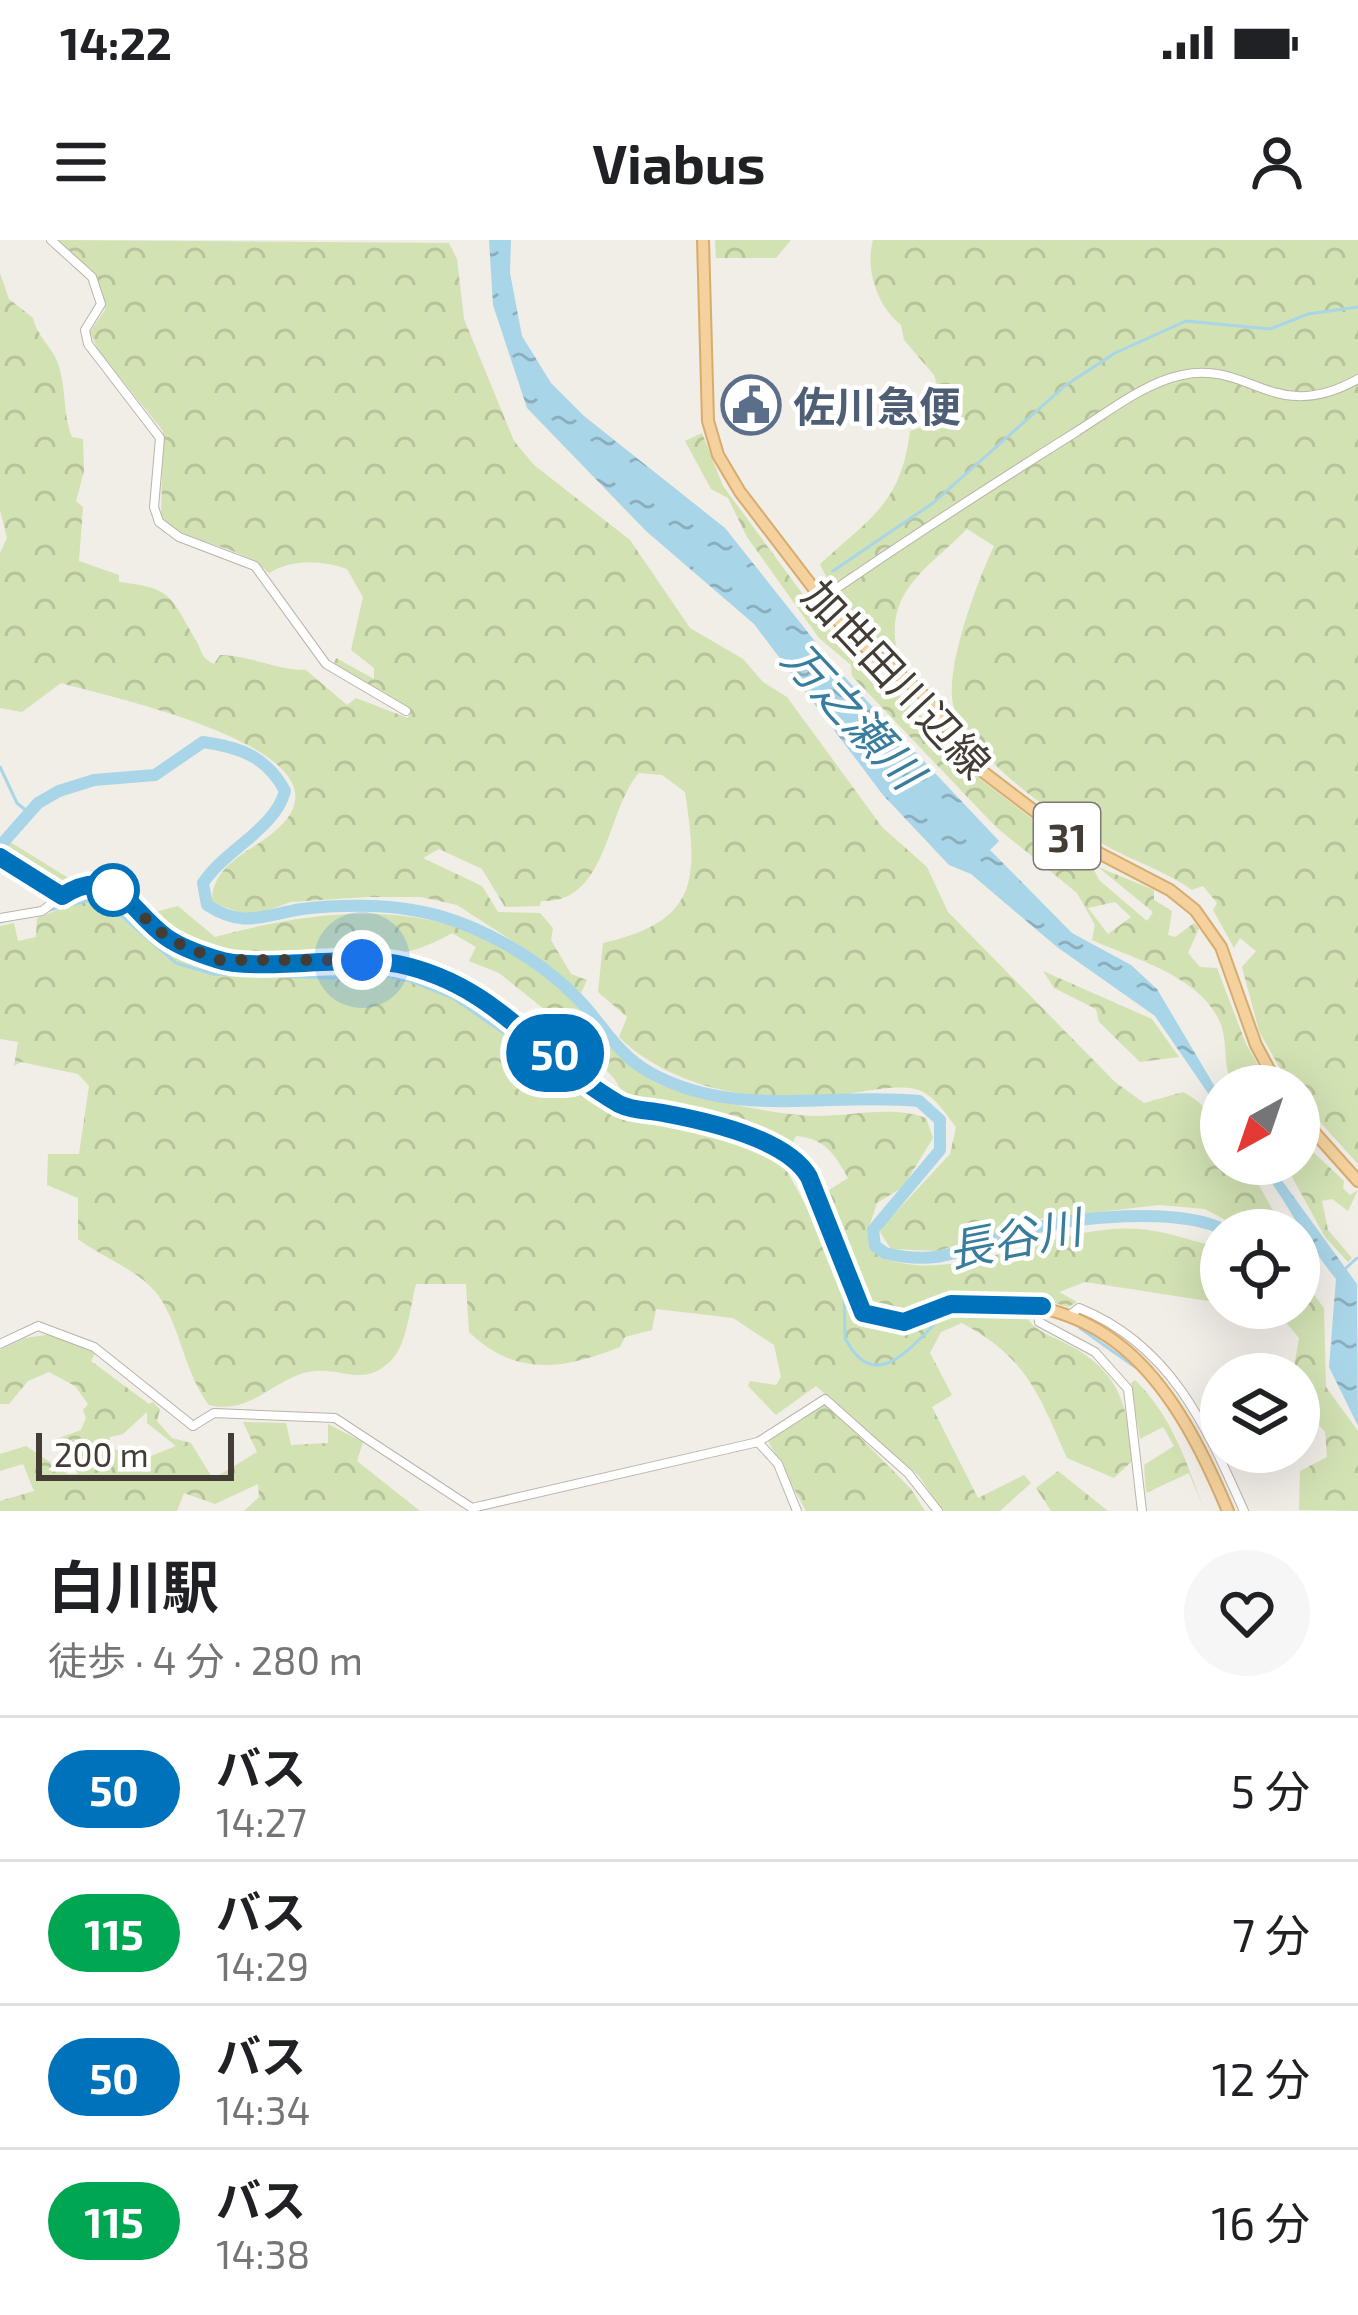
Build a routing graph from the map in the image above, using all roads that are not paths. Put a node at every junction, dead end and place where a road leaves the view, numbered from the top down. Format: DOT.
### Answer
graph roads {
  1 [pos="51,240"];
  2 [pos="703,240"];
  3 [pos="1358,379"];
  4 [pos="820,600"];
  5 [pos="406,710"];
  6 [pos="0,857"];
  7 [pos="62,896"];
  8 [pos="0,918"];
  9 [pos="558,1034"];
  10 [pos="547,1046"];
  11 [pos="1266,1065"];
  12 [pos="1320,1138"];
  13 [pos="1358,1181"];
  14 [pos="1039,1305"];
  15 [pos="1070,1315"];
  16 [pos="0,1344"];
  17 [pos="758,1442"];
  18 [pos="468,1509"];
  19 [pos="796,1511"];
  20 [pos="938,1511"];
  21 [pos="1142,1511"];
  22 [pos="1228,1511"];
  23 [pos="1244,1511"];
  1 -- 5 [label="street"];
  2 -- 4 [label="main road, 加世田川辺線 / 31"];
  3 -- 4 [label="street"];
  4 -- 11 [label="main road, 加世田川辺線 / 31"];
  6 -- 7 [label="main road"];
  7 -- 8 [label="street"];
  7 -- 10 [label="main road"];
  9 -- 10 [label="street"];
  10 -- 14 [label="main road"];
  12 -- 13 [label="main road"];
  14 -- 15 [label="main road"];
  14 -- 21 [label="street"];
  15 -- 22 [label="main road"];
  15 -- 23 [label="street"];
  16 -- 18 [label="street"];
  17 -- 18 [label="street"];
  17 -- 19 [label="street"];
  17 -- 20 [label="street"];
}
